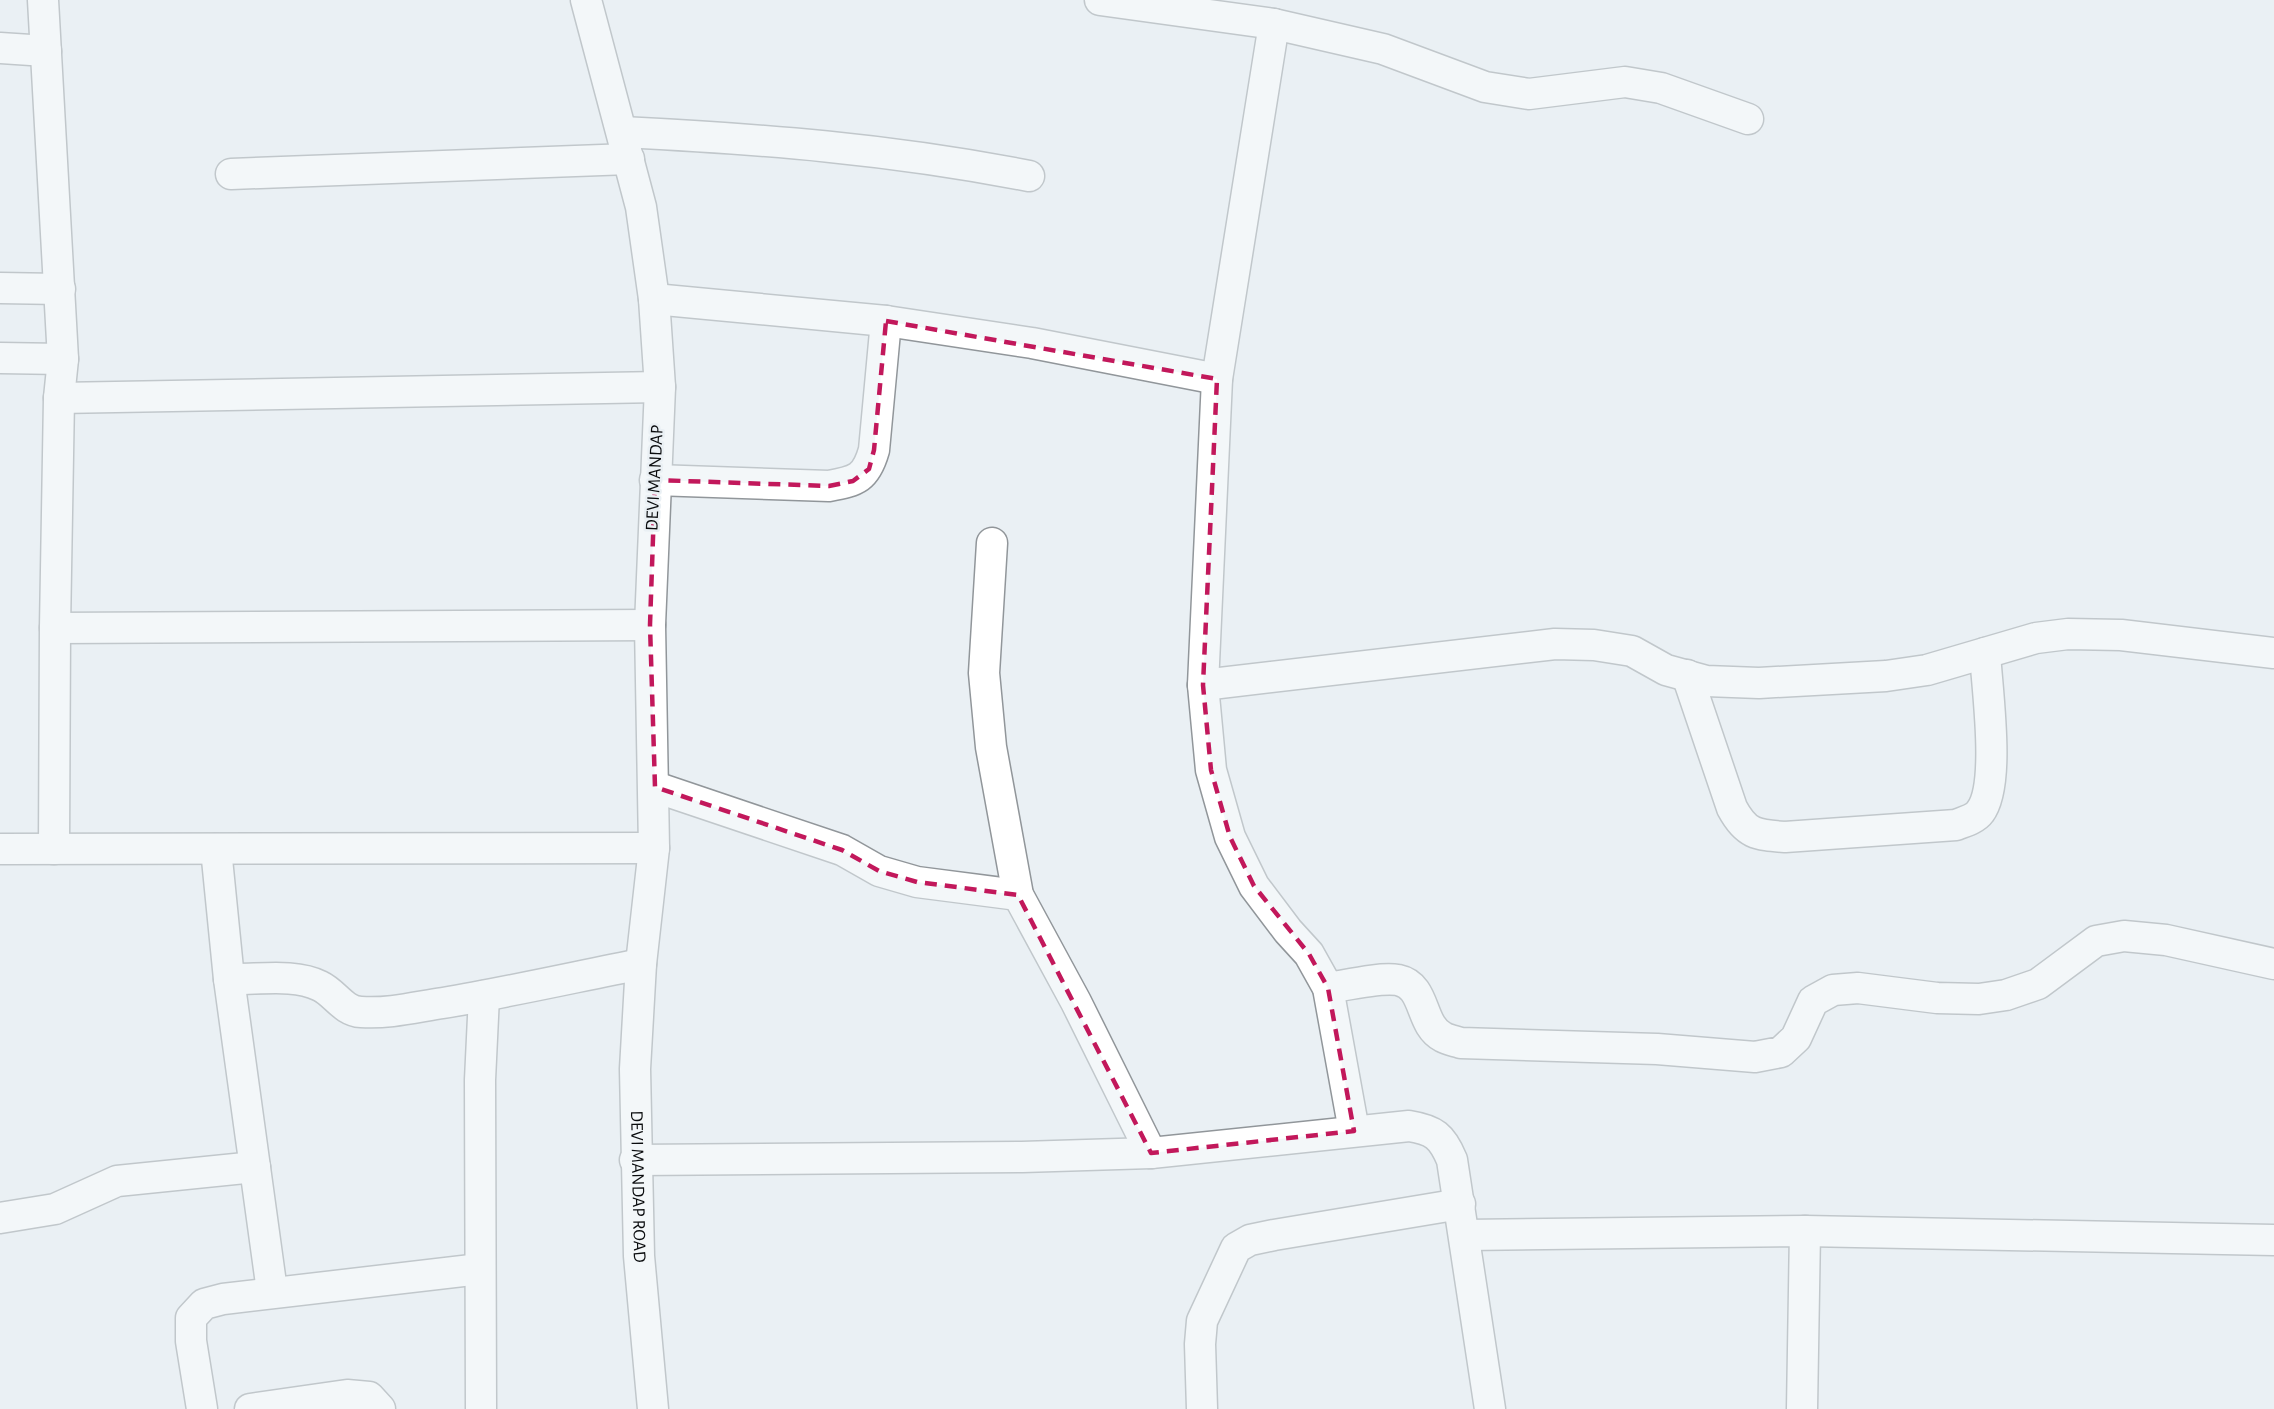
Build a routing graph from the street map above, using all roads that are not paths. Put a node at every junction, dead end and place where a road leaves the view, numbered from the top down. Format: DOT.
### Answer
graph roads {
  1 [pos="43,0"];
  2 [pos="586,0"];
  3 [pos="1100,0"];
  4 [pos="1274,24"];
  5 [pos="0,48"];
  6 [pos="46,51"];
  7 [pos="1748,119"];
  8 [pos="625,146"];
  9 [pos="231,174"];
  10 [pos="1029,176"];
  11 [pos="0,288"];
  12 [pos="60,289"];
  13 [pos="654,299"];
  14 [pos="886,321"];
  15 [pos="0,358"];
  16 [pos="63,359"];
  17 [pos="1217,379"];
  18 [pos="660,387"];
  19 [pos="59,399"];
  20 [pos="655,480"];
  21 [pos="992,543"];
  22 [pos="650,626"];
  23 [pos="55,628"];
  24 [pos="1985,653"];
  25 [pos="2274,653"];
  26 [pos="1688,675"];
  27 [pos="1203,685"];
  28 [pos="655,787"];
  29 [pos="654,848"];
  30 [pos="0,849"];
  31 [pos="54,849"];
  32 [pos="216,849"];
  33 [pos="1018,896"];
  34 [pos="641,964"];
  35 [pos="2274,964"];
  36 [pos="229,979"];
  37 [pos="1328,988"];
  38 [pos="484,996"];
  39 [pos="1354,1131"];
  40 [pos="1151,1153"];
  41 [pos="635,1160"];
  42 [pos="255,1167"];
  43 [pos="1460,1204"];
  44 [pos="0,1218"];
  45 [pos="1805,1232"];
  46 [pos="1465,1235"];
  47 [pos="2274,1240"];
  48 [pos="480,1269"];
  49 [pos="272,1292"];
  50 [pos="202,1409"];
  51 [pos="250,1409"];
  52 [pos="380,1409"];
  53 [pos="481,1409"];
  54 [pos="653,1409"];
  55 [pos="1202,1409"];
  56 [pos="1490,1409"];
  57 [pos="1802,1409"];
  1 -- 6 [label="street"];
  2 -- 8 [label="street, DEVI MANDAP"];
  3 -- 4 [label="street"];
  4 -- 7 [label="street"];
  4 -- 17 [label="street"];
  5 -- 6 [label="street"];
  6 -- 12 [label="street"];
  8 -- 9 [label="street"];
  8 -- 10 [label="street"];
  8 -- 13 [label="street, DEVI MANDAP"];
  11 -- 12 [label="street"];
  12 -- 16 [label="street"];
  13 -- 14 [label="street"];
  13 -- 18 [label="street, DEVI MANDAP"];
  14 -- 17 [label="street"];
  14 -- 20 [label="street"];
  15 -- 16 [label="street"];
  16 -- 19 [label="street"];
  17 -- 27 [label="street"];
  18 -- 19 [label="street"];
  18 -- 20 [label="street, DEVI MANDAP"];
  19 -- 23 [label="street"];
  20 -- 22 [label="street, DEVI MANDAP"];
  21 -- 33 [label="street"];
  22 -- 23 [label="street"];
  22 -- 28 [label="street, DEVI MANDAP"];
  23 -- 31 [label="street"];
  24 -- 25 [label="street"];
  24 -- 26 [label="street"];
  24 -- 26 [label="street"];
  26 -- 27 [label="street"];
  27 -- 37 [label="street"];
  28 -- 29 [label="street, DEVI MANDAP"];
  28 -- 33 [label="street"];
  29 -- 32 [label="street"];
  29 -- 34 [label="street, DEVI MANDAP"];
  30 -- 31 [label="street"];
  31 -- 32 [label="street"];
  32 -- 36 [label="street"];
  33 -- 40 [label="street"];
  34 -- 38 [label="street"];
  34 -- 41 [label="street, DEVI MANDAP ROAD"];
  35 -- 37 [label="street"];
  36 -- 38 [label="street"];
  36 -- 42 [label="street"];
  37 -- 39 [label="street"];
  38 -- 48 [label="street"];
  39 -- 40 [label="street"];
  39 -- 43 [label="street"];
  40 -- 41 [label="street"];
  41 -- 54 [label="street, DEVI MANDAP ROAD"];
  42 -- 44 [label="street"];
  42 -- 49 [label="street"];
  43 -- 46 [label="street"];
  43 -- 55 [label="street"];
  45 -- 46 [label="street"];
  45 -- 47 [label="street"];
  45 -- 57 [label="street"];
  46 -- 56 [label="street"];
  48 -- 49 [label="street"];
  48 -- 53 [label="street"];
  49 -- 50 [label="street"];
  51 -- 52 [label="street"];
}
